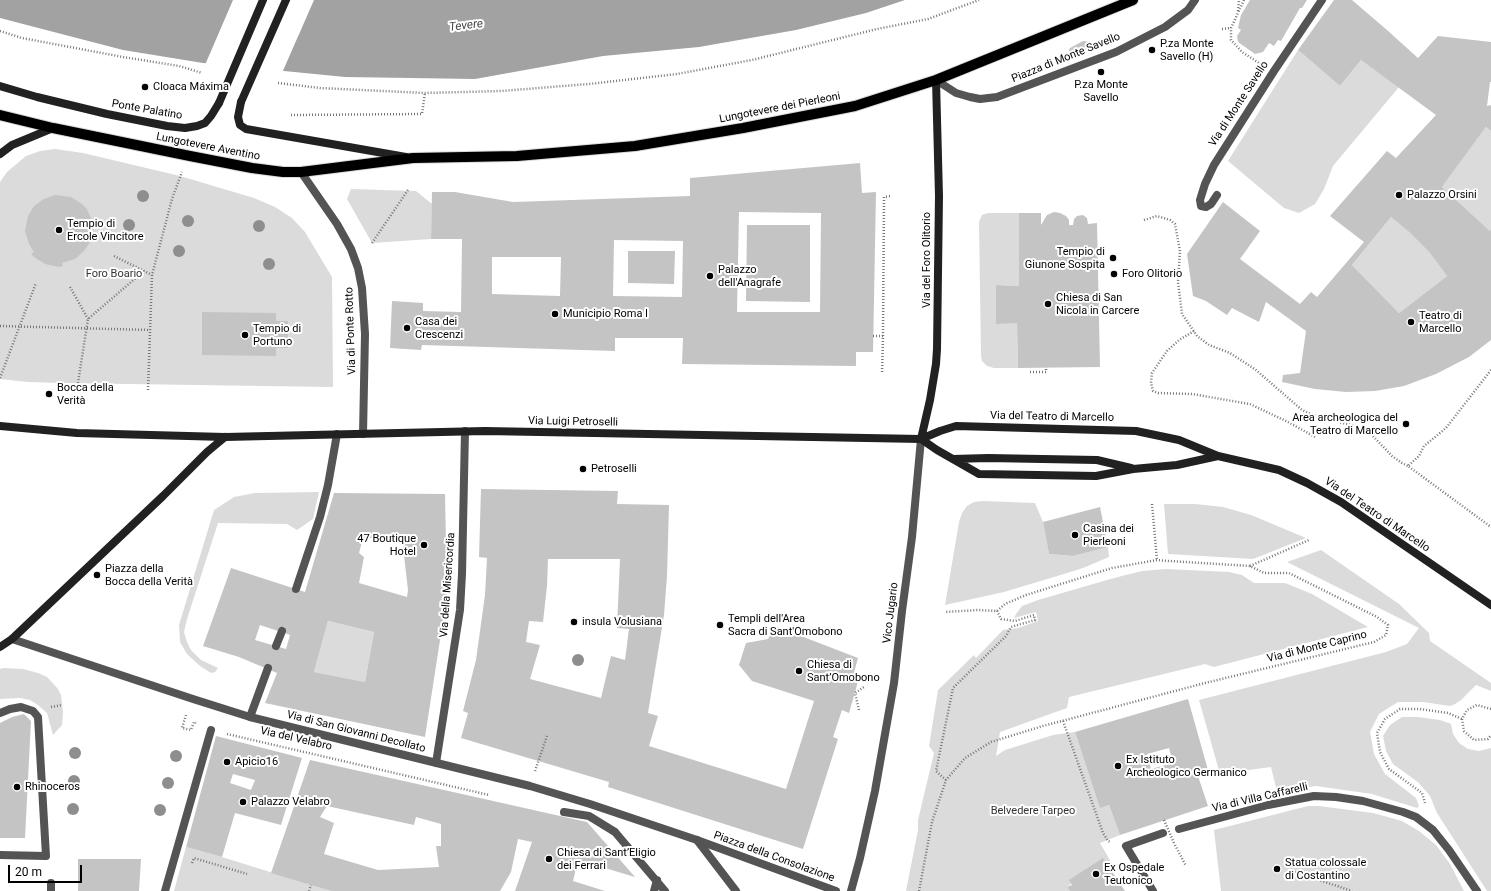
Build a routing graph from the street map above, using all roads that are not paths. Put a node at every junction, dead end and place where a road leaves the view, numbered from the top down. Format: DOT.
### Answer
graph roads {
  1 [pos="263,0"];
  2 [pos="286,0"];
  3 [pos="1133,0"];
  4 [pos="1195,0"];
  5 [pos="1322,0"];
  6 [pos="936,80"];
  7 [pos="0,86"];
  8 [pos="0,115"];
  9 [pos="53,128"];
  10 [pos="0,154"];
  11 [pos="413,158"];
  12 [pos="301,172"];
  13 [pos="1218,195"];
  14 [pos="0,426"];
  15 [pos="465,431"];
  16 [pos="336,434"];
  17 [pos="363,434"];
  18 [pos="225,437"];
  19 [pos="921,439"];
  20 [pos="1218,456"];
  21 [pos="952,459"];
  22 [pos="1133,469"];
  23 [pos="296,589"];
  24 [pos="1491,605"];
  25 [pos="282,631"];
  26 [pos="12,639"];
  27 [pos="276,646"];
  28 [pos="0,647"];
  29 [pos="268,668"];
  30 [pos="0,714"];
  31 [pos="250,717"];
  32 [pos="211,730"];
  33 [pos="436,763"];
  34 [pos="564,812"];
  35 [pos="1179,829"];
  36 [pos="1163,833"];
  37 [pos="697,840"];
  38 [pos="0,855"];
  39 [pos="657,880"];
  40 [pos="165,891"];
  41 [pos="654,891"];
  42 [pos="665,891"];
  43 [pos="736,891"];
  44 [pos="836,891"];
  45 [pos="851,891"];
  46 [pos="1153,891"];
  47 [pos="1477,891"];
  1 -- 7 [label="main road, Ponte Palatino, bridge"];
  2 -- 11 [label="main road, bridge"];
  3 -- 6 [label="main road, Lungotevere dei Pierleoni"];
  4 -- 6 [label="street, Piazza di Monte Savello"];
  5 -- 13 [label="street, Via di Monte Savello"];
  6 -- 11 [label="main road, Lungotevere dei Pierleoni"];
  6 -- 19 [label="main road, Via del Foro Olitorio"];
  8 -- 9 [label="main road, Lungotevere Aventino"];
  9 -- 10 [label="main road"];
  9 -- 12 [label="main road, Lungotevere Aventino"];
  11 -- 12 [label="main road, Lungotevere Aventino"];
  12 -- 17 [label="street, Via di Ponte Rotto"];
  14 -- 18 [label="main road"];
  15 -- 17 [label="main road, Via Luigi Petroselli"];
  15 -- 19 [label="main road, Via Luigi Petroselli"];
  15 -- 33 [label="street, Via della Misericordia"];
  16 -- 17 [label="main road, Via Luigi Petroselli"];
  16 -- 18 [label="main road, Via Luigi Petroselli"];
  16 -- 23 [label="street"];
  18 -- 26 [label="main road"];
  19 -- 20 [label="main road, Via del Teatro di Marcello"];
  19 -- 21 [label="main road, Via del Teatro di Marcello"];
  19 -- 45 [label="street, Vico Jugario"];
  20 -- 22 [label="main road, Via del Teatro di Marcello"];
  20 -- 24 [label="main road, Via del Teatro di Marcello"];
  21 -- 22 [label="main road, Via del Teatro di Marcello"];
  21 -- 22 [label="main road, Via del Teatro di Marcello"];
  25 -- 27 [label="street"];
  26 -- 28 [label="main road"];
  26 -- 31 [label="street, Via di San Giovanni Decollato"];
  29 -- 31 [label="street"];
  30 -- 38 [label="street"];
  31 -- 33 [label="street, Via di San Giovanni Decollato"];
  32 -- 40 [label="street"];
  33 -- 37 [label="street, Via di San Giovanni Decollato"];
  34 -- 39 [label="street"];
  35 -- 47 [label="street, Via di Villa Caffarelli"];
  36 -- 46 [label="street"];
  37 -- 43 [label="street, Piazza della Consolazione"];
  37 -- 44 [label="street, Piazza della Consolazione"];
  39 -- 41 [label="street"];
  39 -- 42 [label="street"];
}
